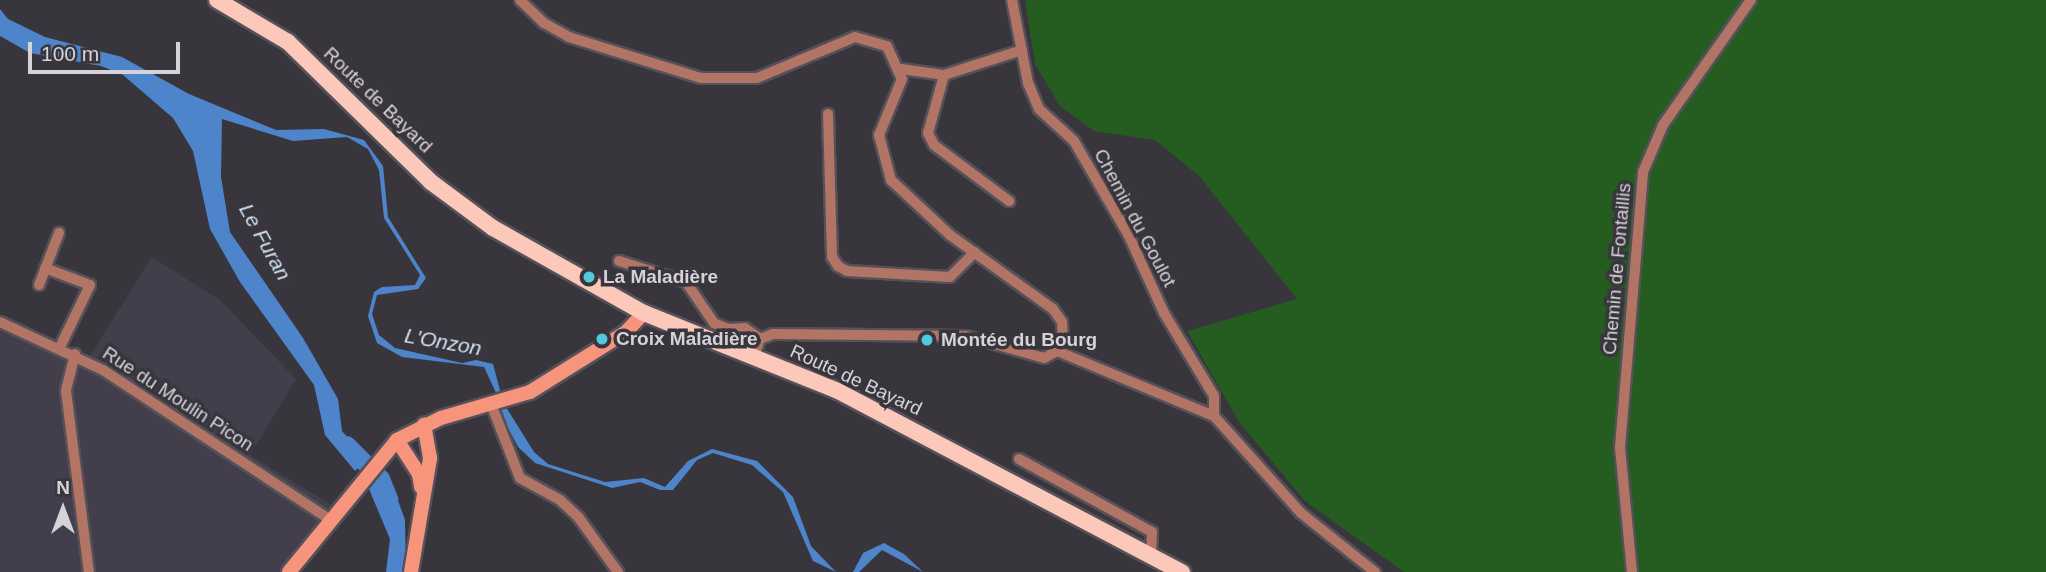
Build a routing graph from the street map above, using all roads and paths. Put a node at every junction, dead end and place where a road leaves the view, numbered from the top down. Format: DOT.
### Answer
graph roads {
  1 [pos="217,0"];
  2 [pos="520,0"];
  3 [pos="1012,0"];
  4 [pos="1751,0"];
  5 [pos="1022,50"];
  6 [pos="901,69"];
  7 [pos="944,75"];
  8 [pos="828,114"];
  9 [pos="1009,201"];
  10 [pos="58,233"];
  11 [pos="975,252"];
  12 [pos="619,261"];
  13 [pos="45,268"];
  14 [pos="39,285"];
  15 [pos="644,313"];
  16 [pos="0,322"];
  17 [pos="760,340"];
  18 [pos="60,347"];
  19 [pos="1057,351"];
  20 [pos="75,354"];
  21 [pos="754,356"];
  22 [pos="491,404"];
  23 [pos="1214,416"];
  24 [pos="424,425"];
  25 [pos="397,440"];
  26 [pos="1019,459"];
  27 [pos="423,495"];
  28 [pos="329,519"];
  29 [pos="1152,555"];
  30 [pos="89,572"];
  31 [pos="278,572"];
  32 [pos="289,572"];
  33 [pos="411,572"];
  34 [pos="618,572"];
  35 [pos="1182,572"];
  36 [pos="1376,572"];
  37 [pos="1632,572"];
  1 -- 15 [label="main road, Route de Bayard"];
  2 -- 6 [label="street"];
  3 -- 5 [label="street, Chemin du Goulot"];
  4 -- 37 [label="street, Chemin de Fontaillis"];
  5 -- 7 [label="street"];
  5 -- 23 [label="street, Chemin du Goulot"];
  6 -- 7 [label="street"];
  6 -- 11 [label="street"];
  7 -- 9 [label="street"];
  8 -- 11 [label="street"];
  10 -- 13 [label="street"];
  11 -- 19 [label="street"];
  12 -- 17 [label="street"];
  13 -- 14 [label="street"];
  13 -- 18 [label="street"];
  15 -- 21 [label="main road, Route de Bayard"];
  15 -- 22 [label="main road"];
  16 -- 18 [label="street, Rue du Moulin Picon"];
  17 -- 19 [label="street"];
  17 -- 21 [label="street"];
  18 -- 20 [label="street, Rue du Moulin Picon"];
  19 -- 23 [label="street"];
  20 -- 28 [label="street, Rue du Moulin Picon"];
  20 -- 30 [label="street"];
  21 -- 29 [label="main road, Route de Bayard"];
  22 -- 24 [label="main road"];
  22 -- 34 [label="street"];
  23 -- 36 [label="street"];
  24 -- 25 [label="main road"];
  24 -- 27 [label="main road"];
  25 -- 27 [label="main road"];
  25 -- 28 [label="main road"];
  26 -- 29 [label="street"];
  27 -- 33 [label="main road"];
  28 -- 31 [label="main road"];
  28 -- 32 [label="main road"];
  29 -- 35 [label="main road, Route de Bayard"];
}
